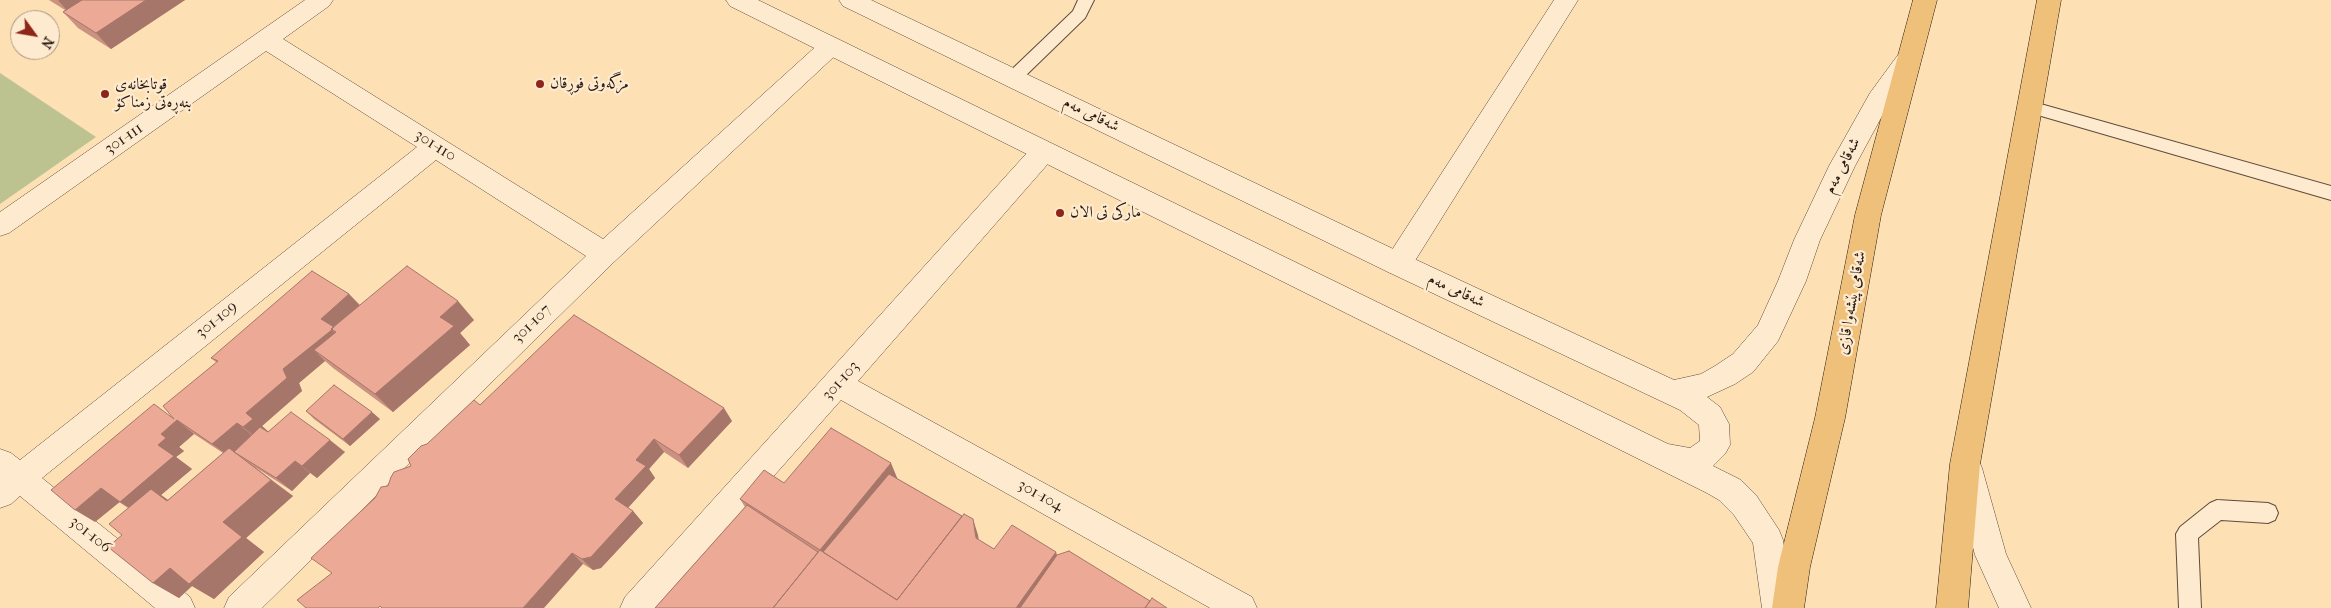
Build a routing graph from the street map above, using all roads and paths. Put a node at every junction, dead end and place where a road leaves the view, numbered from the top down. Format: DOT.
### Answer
graph roads {
  1 [pos="321,0"];
  2 [pos="738,0"];
  3 [pos="852,0"];
  4 [pos="1086,0"];
  5 [pos="1566,0"];
  6 [pos="1925,0"];
  7 [pos="2049,0"];
  8 [pos="265,39"];
  9 [pos="831,46"];
  10 [pos="1911,54"];
  11 [pos="1012,78"];
  12 [pos="2030,107"];
  13 [pos="435,147"];
  14 [pos="1044,151"];
  15 [pos="2331,193"];
  16 [pos="0,226"];
  17 [pos="605,254"];
  18 [pos="1398,264"];
  19 [pos="838,384"];
  20 [pos="1670,393"];
  21 [pos="1645,447"];
  22 [pos="1966,464"];
  23 [pos="7,478"];
  24 [pos="2268,512"];
  25 [pos="179,608"];
  26 [pos="240,608"];
  27 [pos="636,608"];
  28 [pos="1241,608"];
  29 [pos="1778,608"];
  30 [pos="1788,608"];
  31 [pos="1952,608"];
  32 [pos="2015,608"];
  33 [pos="2190,608"];
  1 -- 8 [label="street, 301-111"];
  2 -- 9 [label="street"];
  3 -- 11 [label="street, شەقامی مەم"];
  4 -- 11 [label="lane"];
  5 -- 18 [label="street"];
  6 -- 10 [label="highway, شەقامی پێشەوا قازی"];
  7 -- 12 [label="highway"];
  8 -- 13 [label="street, 301-110"];
  8 -- 16 [label="street, 301-111"];
  9 -- 14 [label="street"];
  9 -- 17 [label="street, 301-107"];
  10 -- 20 [label="street, شەقامی مەم"];
  10 -- 30 [label="highway, شەقامی پێشەوا قازی"];
  11 -- 18 [label="street, شەقامی مەم"];
  12 -- 15 [label="lane"];
  12 -- 22 [label="highway"];
  13 -- 17 [label="street, 301-110"];
  13 -- 23 [label="street, 301-109"];
  14 -- 19 [label="street, 301-103"];
  14 -- 21 [label="street"];
  17 -- 26 [label="street, 301-107"];
  18 -- 20 [label="street, شەقامی مەم"];
  19 -- 27 [label="street, 301-103"];
  19 -- 28 [label="street, 301-104"];
  20 -- 21 [label="street"];
  21 -- 29 [label="street"];
  22 -- 31 [label="highway"];
  22 -- 32 [label="street"];
  23 -- 25 [label="street, 301-106"];
  24 -- 33 [label="lane"];
}
